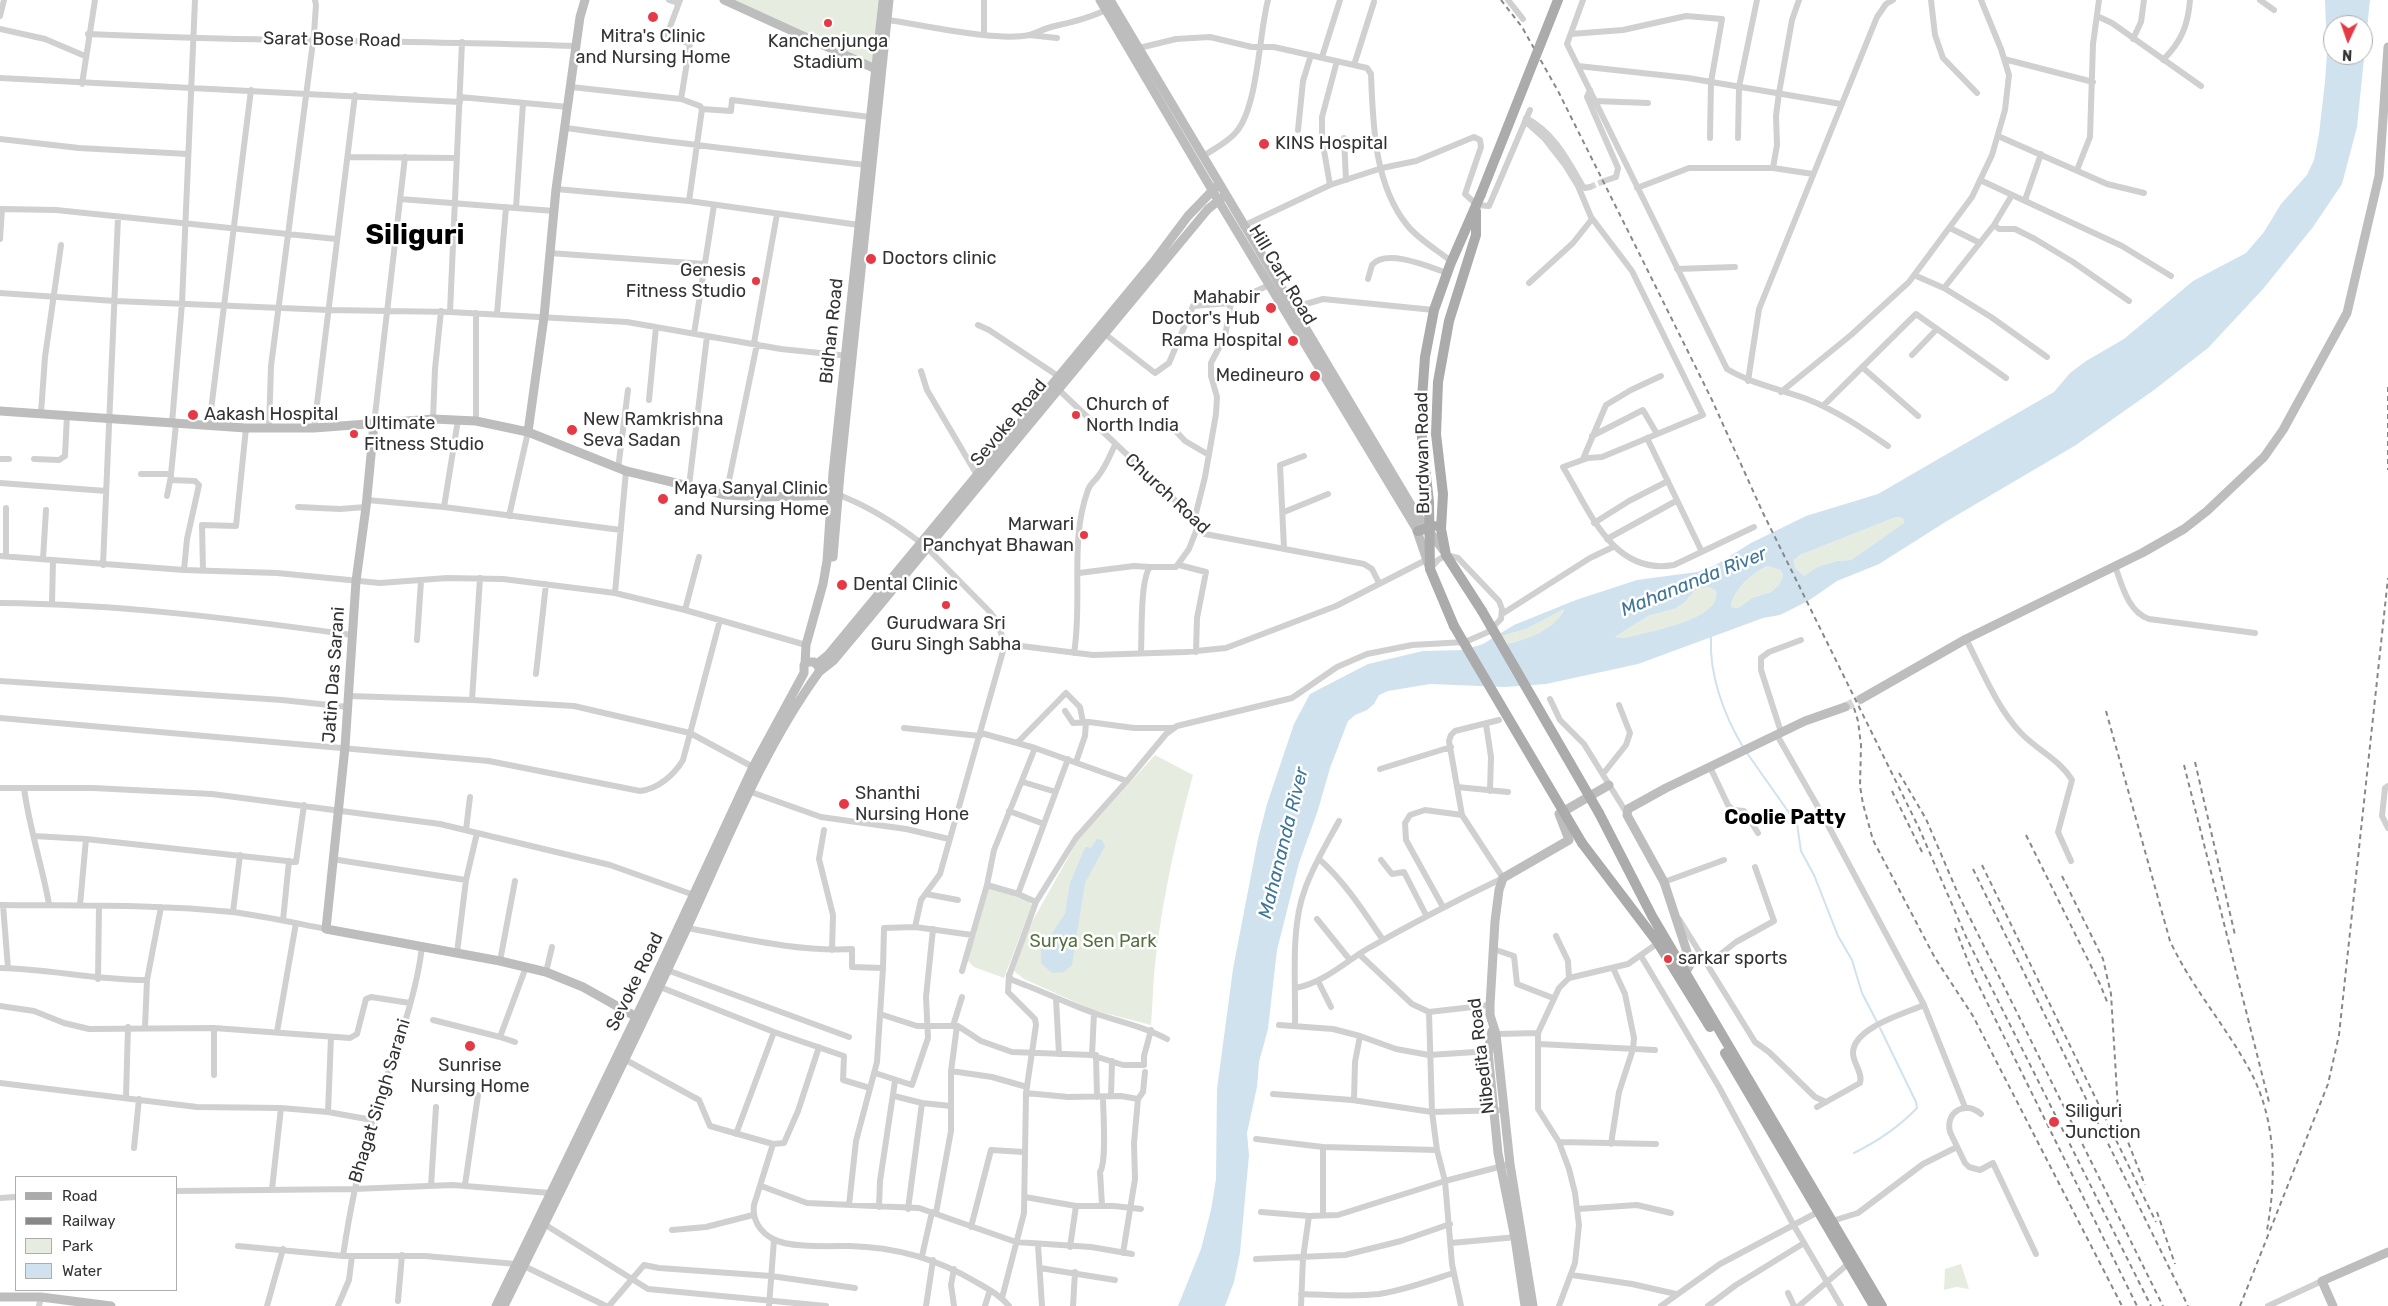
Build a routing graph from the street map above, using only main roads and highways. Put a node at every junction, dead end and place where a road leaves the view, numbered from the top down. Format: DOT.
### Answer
graph roads {
  1 [pos="584,0"];
  2 [pos="724,0"];
  3 [pos="883,0"];
  4 [pos="890,0"];
  5 [pos="1100,0"];
  6 [pos="1110,0"];
  7 [pos="1558,0"];
  8 [pos="2388,47"];
  9 [pos="879,70"];
  10 [pos="1215,187"];
  11 [pos="1222,198"];
  12 [pos="865,205"];
  13 [pos="1477,205"];
  14 [pos="1133,285"];
  15 [pos="1141,291"];
  16 [pos="852,325"];
  17 [pos="1062,378"];
  18 [pos="0,411"];
  19 [pos="374,424"];
  20 [pos="528,432"];
  21 [pos="835,495"];
  22 [pos="1440,521"];
  23 [pos="1429,528"];
  24 [pos="1418,531"];
  25 [pos="923,546"];
  26 [pos="1446,555"];
  27 [pos="1428,564"];
  28 [pos="812,668"];
  29 [pos="1861,699"];
  30 [pos="1845,707"];
  31 [pos="1610,785"];
  32 [pos="698,896"];
  33 [pos="1685,973"];
  34 [pos="639,1019"];
  35 [pos="1493,1051"];
  36 [pos="1506,1165"];
  37 [pos="554,1194"];
  38 [pos="1829,1223"];
  39 [pos="1519,1237"];
  40 [pos="2388,1252"];
  41 [pos="520,1265"];
  42 [pos="0,1297"];
  43 [pos="40,1301"];
  44 [pos="64,1303"];
  45 [pos="85,1304"];
  46 [pos="111,1306"];
  47 [pos="496,1306"];
  48 [pos="504,1306"];
  49 [pos="1525,1306"];
  50 [pos="1532,1306"];
  51 [pos="1874,1306"];
  52 [pos="1882,1306"];
  53 [pos="2332,1306"];
  1 -- 20 [label="main road"];
  2 -- 9 [label="main road"];
  3 -- 9 [label="main road, Bidhan Road"];
  4 -- 9 [label="main road, Bidhan Road"];
  5 -- 10 [label="main road, Hill Cart Road"];
  6 -- 10 [label="main road, Hill Cart Road"];
  7 -- 13 [label="main road, Burdwan Road, bridge"];
  8 -- 29 [label="main road"];
  9 -- 12 [label="main road, Bidhan Road"];
  9 -- 12 [label="main road, Bidhan Road"];
  10 -- 11 [label="main road, Hill Cart Road"];
  10 -- 14 [label="main road, Sevoke Road"];
  11 -- 15 [label="main road, Sevoke Road"];
  11 -- 23 [label="main road, Hill Cart Road"];
  11 -- 24 [label="main road, Hill Cart Road"];
  12 -- 16 [label="main road, Bidhan Road"];
  12 -- 16 [label="main road, Bidhan Road"];
  13 -- 22 [label="main road, Burdwan Road"];
  13 -- 23 [label="main road, Burdwan Road"];
  14 -- 15 [label="main road"];
  14 -- 17 [label="main road, Sevoke Road"];
  15 -- 17 [label="main road, Sevoke Road"];
  16 -- 21 [label="main road, Bidhan Road"];
  17 -- 25 [label="main road, Sevoke Road"];
  17 -- 25 [label="main road, Sevoke Road"];
  18 -- 19 [label="main road"];
  19 -- 20 [label="main road"];
  19 -- 34 [label="main road, Jatin Das Sarani"];
  20 -- 21 [label="main road"];
  21 -- 28 [label="main road, Bidhan Road"];
  22 -- 23 [label="main road"];
  22 -- 26 [label="main road, Burdwan Road"];
  23 -- 24 [label="main road"];
  23 -- 26 [label="main road, Hill Cart Road"];
  23 -- 27 [label="main road, Hill Cart Road"];
  24 -- 27 [label="main road, Hill Cart Road"];
  25 -- 28 [label="main road, Sevoke Road"];
  26 -- 33 [label="main road, Hill Cart Road, bridge"];
  27 -- 38 [label="main road, Hill Cart Road, bridge"];
  28 -- 32 [label="main road, Sevoke Road"];
  28 -- 32 [label="main road, Sevoke Road"];
  30 -- 33 [label="main road"];
  31 -- 35 [label="main road, Nibedita Road"];
  32 -- 34 [label="main road, Sevoke Road"];
  32 -- 34 [label="main road, Sevoke Road"];
  33 -- 38 [label="main road, Hill Cart Road"];
  34 -- 37 [label="main road, Sevoke Road"];
  34 -- 37 [label="main road, Sevoke Road"];
  35 -- 36 [label="main road, Nibedita Road"];
  35 -- 36 [label="main road"];
  36 -- 39 [label="main road, Nibedita Road"];
  37 -- 41 [label="main road, Sevoke Road"];
  37 -- 41 [label="main road, Sevoke Road"];
  38 -- 51 [label="main road"];
  38 -- 52 [label="main road"];
  39 -- 49 [label="main road"];
  39 -- 50 [label="main road, Nibedita Road"];
  40 -- 53 [label="main road"];
  41 -- 47 [label="main road, Sevoke Road"];
  41 -- 48 [label="main road, Sevoke Road"];
  42 -- 43 [label="main road"];
  43 -- 44 [label="main road"];
  44 -- 45 [label="main road"];
  45 -- 46 [label="main road"];
}
